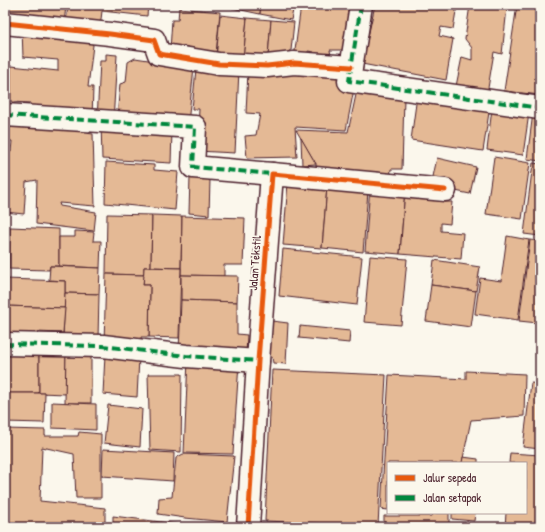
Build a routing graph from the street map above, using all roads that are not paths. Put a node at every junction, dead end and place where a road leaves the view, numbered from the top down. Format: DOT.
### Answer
graph roads {
  1 [pos="361,5"];
  2 [pos="5,23"];
  3 [pos="351,67"];
  4 [pos="540,108"];
  5 [pos="5,115"];
  6 [pos="272,174"];
  7 [pos="445,190"];
  8 [pos="5,344"];
  9 [pos="258,361"];
  10 [pos="248,527"];
  1 -- 3 [label="street"];
  2 -- 3 [label="street"];
  3 -- 4 [label="street"];
  5 -- 6 [label="street"];
  6 -- 7 [label="street"];
  6 -- 9 [label="street, Jalan Tekstil"];
  8 -- 9 [label="street"];
  9 -- 10 [label="street, Jalan Tekstil"];
}
